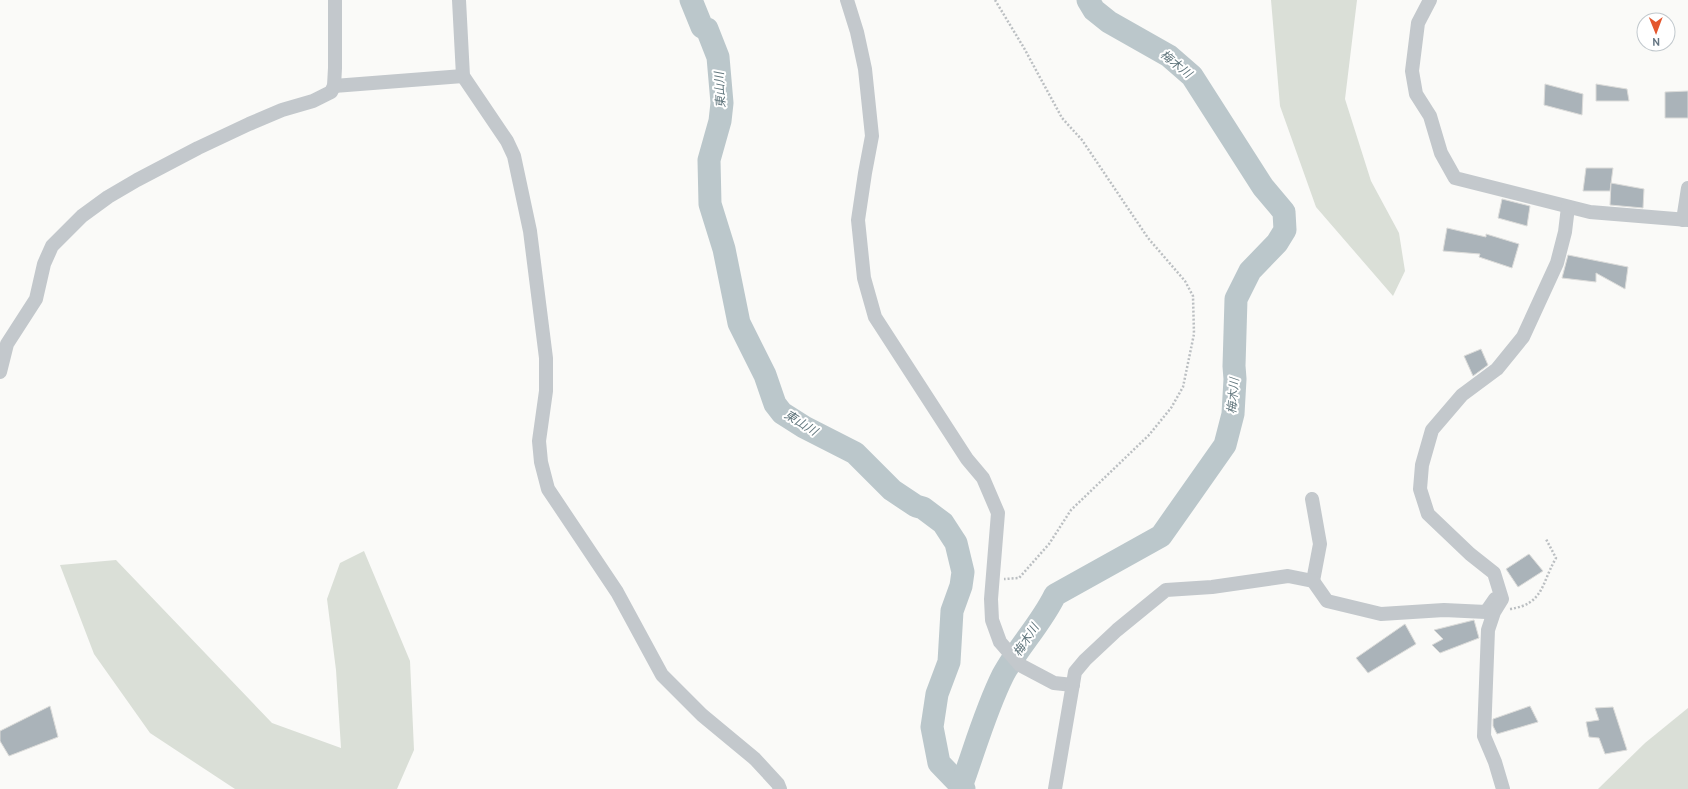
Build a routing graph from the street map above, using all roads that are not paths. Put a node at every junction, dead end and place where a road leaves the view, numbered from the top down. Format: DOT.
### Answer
graph roads {
  1 [pos="335,0"];
  2 [pos="459,0"];
  3 [pos="847,0"];
  4 [pos="1430,0"];
  5 [pos="463,76"];
  6 [pos="334,86"];
  7 [pos="1688,188"];
  8 [pos="1568,207"];
  9 [pos="1685,220"];
  10 [pos="0,372"];
  11 [pos="1312,499"];
  12 [pos="1313,581"];
  13 [pos="1500,592"];
  14 [pos="1073,685"];
  15 [pos="780,789"];
  16 [pos="1055,789"];
  17 [pos="1503,789"];
  1 -- 6 [label="street"];
  2 -- 5 [label="street"];
  3 -- 14 [label="street"];
  4 -- 8 [label="street"];
  5 -- 6 [label="street"];
  5 -- 15 [label="street"];
  6 -- 10 [label="street"];
  7 -- 9 [label="street"];
  8 -- 9 [label="street"];
  8 -- 13 [label="street"];
  11 -- 12 [label="street"];
  12 -- 13 [label="street"];
  12 -- 14 [label="street"];
  13 -- 17 [label="street"];
  14 -- 16 [label="street"];
}
